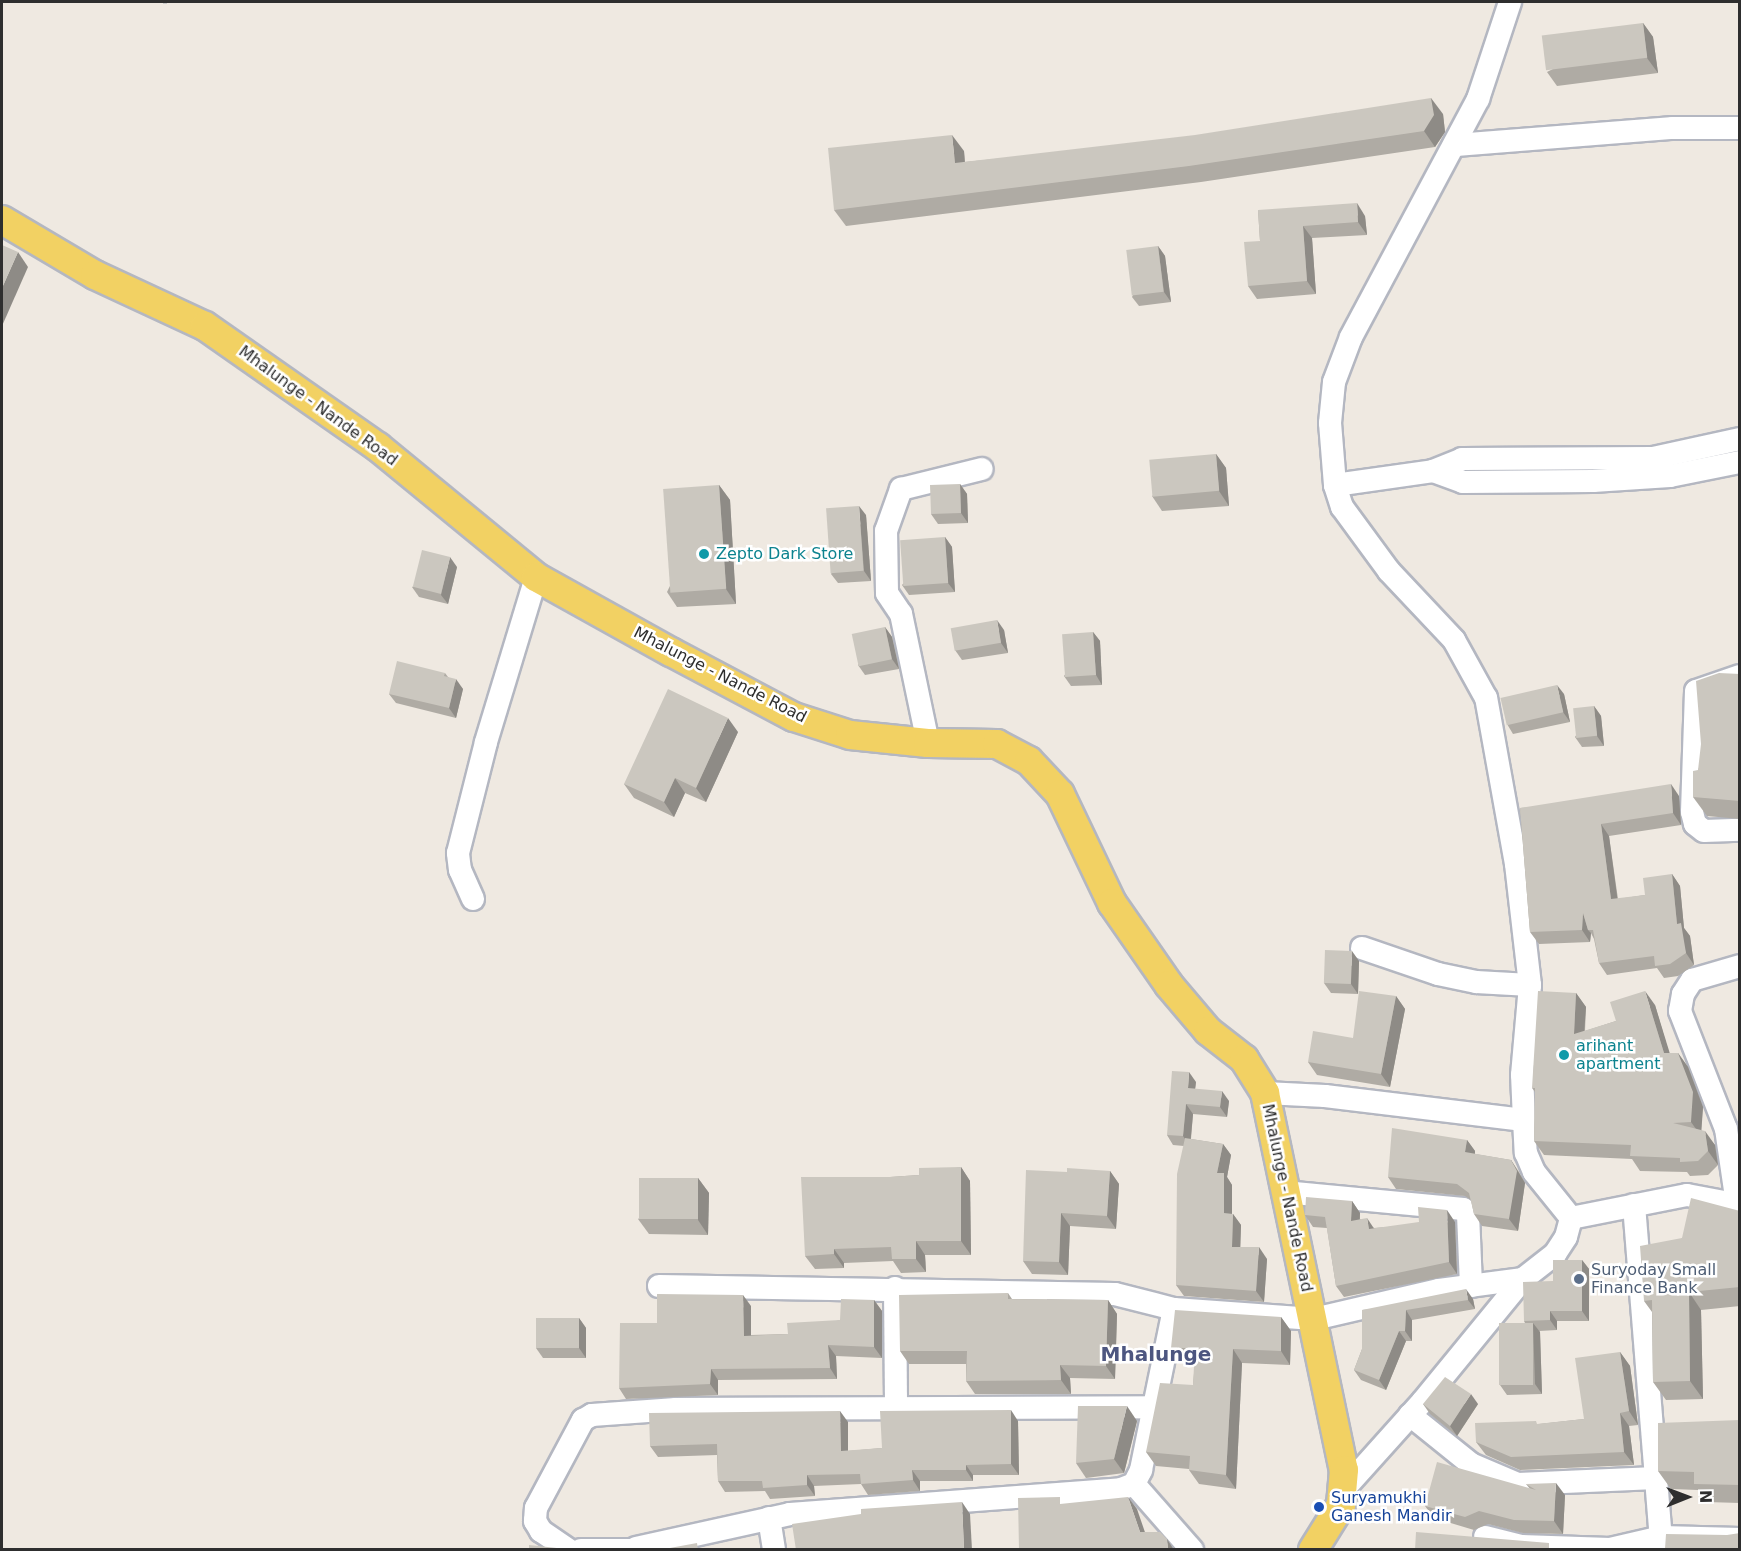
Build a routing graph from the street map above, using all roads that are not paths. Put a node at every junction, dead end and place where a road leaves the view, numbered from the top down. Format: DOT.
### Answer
graph roads {
  1 [pos="1510,2"];
  2 [pos="1740,128"];
  3 [pos="1456,145"];
  4 [pos="2,220"];
  5 [pos="1740,439"];
  6 [pos="1740,462"];
  7 [pos="982,469"];
  8 [pos="1432,471"];
  9 [pos="1335,484"];
  10 [pos="536,577"];
  11 [pos="1740,676"];
  12 [pos="928,743"];
  13 [pos="1740,830"];
  14 [pos="473,899"];
  15 [pos="1362,948"];
  16 [pos="1740,966"];
  17 [pos="1530,984"];
  18 [pos="1264,1093"];
  19 [pos="1524,1120"];
  20 [pos="1733,1131"];
  21 [pos="1284,1192"];
  22 [pos="1634,1205"];
  23 [pos="1738,1205"];
  24 [pos="1571,1218"];
  25 [pos="1523,1279"];
  26 [pos="659,1286"];
  27 [pos="1471,1286"];
  28 [pos="895,1288"];
  29 [pos="1174,1309"];
  30 [pos="1314,1319"];
  31 [pos="1154,1407"];
  32 [pos="896,1408"];
  33 [pos="1410,1415"];
  34 [pos="1656,1478"];
  35 [pos="1134,1485"];
  36 [pos="1345,1488"];
  37 [pos="770,1518"];
  38 [pos="1485,1537"];
  39 [pos="1661,1538"];
  40 [pos="1740,1539"];
  41 [pos="636,1549"];
  42 [pos="569,1550"];
  43 [pos="581,1550"];
  44 [pos="774,1550"];
  45 [pos="1192,1550"];
  46 [pos="1313,1550"];
  1 -- 3 [label="street"];
  2 -- 3 [label="street"];
  3 -- 9 [label="street"];
  4 -- 10 [label="main road, Mhalunge - Nande Road"];
  5 -- 8 [label="street"];
  6 -- 8 [label="street"];
  7 -- 12 [label="street"];
  8 -- 9 [label="street"];
  9 -- 17 [label="street"];
  10 -- 12 [label="main road, Mhalunge - Nande Road"];
  10 -- 14 [label="street"];
  11 -- 13 [label="street"];
  12 -- 18 [label="main road, Mhalunge - Nande Road"];
  15 -- 17 [label="street"];
  16 -- 20 [label="street"];
  17 -- 19 [label="street"];
  18 -- 19 [label="street"];
  18 -- 21 [label="main road, Mhalunge - Nande Road"];
  19 -- 24 [label="street"];
  20 -- 23 [label="street"];
  21 -- 27 [label="street"];
  21 -- 30 [label="main road, Mhalunge - Nande Road"];
  22 -- 23 [label="street"];
  22 -- 24 [label="street"];
  22 -- 34 [label="street"];
  24 -- 25 [label="street"];
  25 -- 27 [label="street"];
  25 -- 33 [label="street"];
  26 -- 28 [label="street"];
  27 -- 30 [label="street"];
  28 -- 29 [label="street"];
  28 -- 32 [label="street"];
  29 -- 30 [label="street"];
  29 -- 31 [label="street"];
  30 -- 36 [label="main road, Mhalunge - Nande Road"];
  31 -- 32 [label="street"];
  31 -- 35 [label="street"];
  32 -- 42 [label="street"];
  33 -- 34 [label="street"];
  33 -- 36 [label="street"];
  34 -- 39 [label="street"];
  35 -- 37 [label="street"];
  35 -- 45 [label="street"];
  36 -- 46 [label="main road"];
  37 -- 41 [label="street"];
  37 -- 44 [label="street"];
  38 -- 39 [label="street"];
  39 -- 40 [label="street"];
  41 -- 43 [label="street"];
}
